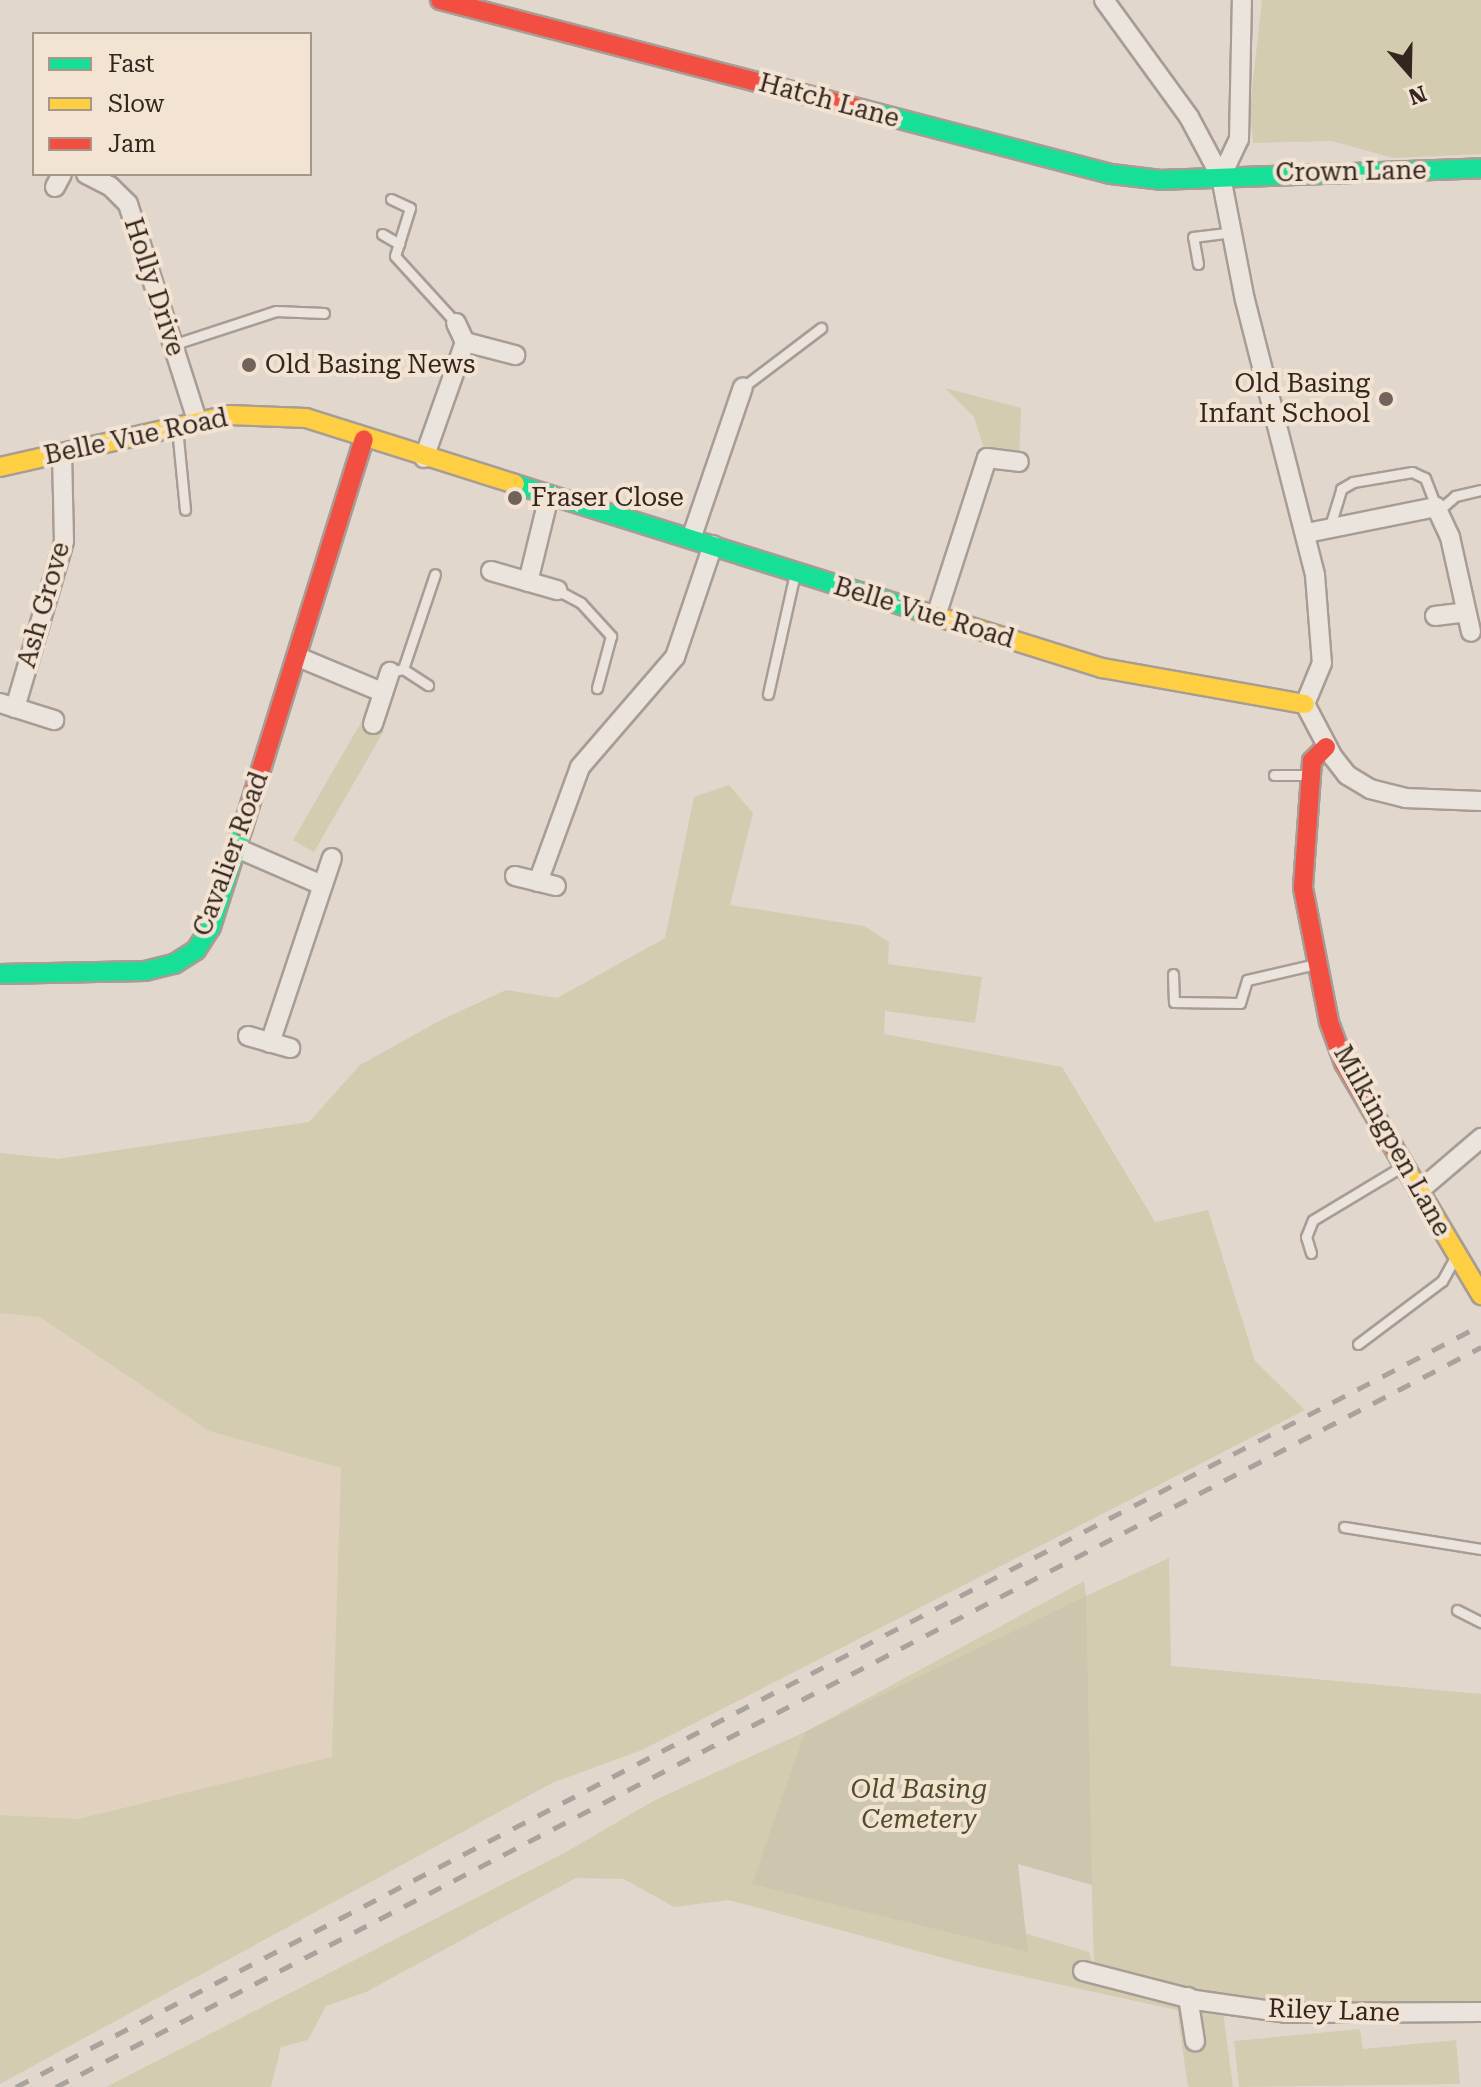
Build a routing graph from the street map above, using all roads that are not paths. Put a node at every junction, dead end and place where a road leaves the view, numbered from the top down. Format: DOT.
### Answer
graph roads {
  1 [pos="440,0"];
  2 [pos="1104,0"];
  3 [pos="1242,0"];
  4 [pos="1481,168"];
  5 [pos="90,176"];
  6 [pos="1221,177"];
  7 [pos="391,199"];
  8 [pos="1231,232"];
  9 [pos="382,234"];
  10 [pos="399,244"];
  11 [pos="1198,264"];
  12 [pos="324,313"];
  13 [pos="456,323"];
  14 [pos="821,328"];
  15 [pos="465,342"];
  16 [pos="172,346"];
  17 [pos="515,355"];
  18 [pos="743,387"];
  19 [pos="197,420"];
  20 [pos="177,425"];
  21 [pos="364,439"];
  22 [pos="62,454"];
  23 [pos="424,458"];
  24 [pos="1019,462"];
  25 [pos="0,467"];
  26 [pos="1481,490"];
  27 [pos="549,496"];
  28 [pos="1437,509"];
  29 [pos="185,510"];
  30 [pos="1330,526"];
  31 [pos="1307,533"];
  32 [pos="692,536"];
  33 [pos="713,545"];
  34 [pos="491,571"];
  35 [pos="795,573"];
  36 [pos="435,574"];
  37 [pos="528,582"];
  38 [pos="557,590"];
  39 [pos="1466,612"];
  40 [pos="936,616"];
  41 [pos="1435,616"];
  42 [pos="1471,632"];
  43 [pos="298,657"];
  44 [pos="397,670"];
  45 [pos="428,685"];
  46 [pos="597,688"];
  47 [pos="382,692"];
  48 [pos="768,694"];
  49 [pos="1305,704"];
  50 [pos="7,706"];
  51 [pos="54,720"];
  52 [pos="373,724"];
  53 [pos="1326,747"];
  54 [pos="1274,775"];
  55 [pos="1311,775"];
  56 [pos="1481,801"];
  57 [pos="237,848"];
  58 [pos="332,858"];
  59 [pos="515,876"];
  60 [pos="322,885"];
  61 [pos="1315,964"];
  62 [pos="0,974"];
  63 [pos="1173,974"];
  64 [pos="248,1036"];
  65 [pos="270,1043"];
  66 [pos="290,1048"];
  67 [pos="1481,1138"];
  68 [pos="1403,1166"];
  69 [pos="1419,1191"];
  70 [pos="1311,1253"];
  71 [pos="1457,1255"];
  72 [pos="1481,1295"];
  73 [pos="1358,1344"];
  74 [pos="1344,1527"];
  75 [pos="1481,1549"];
  76 [pos="1457,1610"];
  77 [pos="1481,1622"];
  78 [pos="1081,1966"];
  79 [pos="1193,1995"];
  80 [pos="1481,2012"];
  81 [pos="1195,2041"];
  1 -- 6 [label="street, Hatch Lane"];
  2 -- 6 [label="street"];
  3 -- 6 [label="street"];
  4 -- 6 [label="street, Crown Lane"];
  5 -- 16 [label="street, Holly Drive"];
  6 -- 8 [label="street"];
  7 -- 10 [label="lane"];
  8 -- 11 [label="lane"];
  8 -- 31 [label="street"];
  9 -- 10 [label="lane"];
  10 -- 13 [label="lane"];
  12 -- 16 [label="lane"];
  13 -- 15 [label="street"];
  14 -- 18 [label="lane"];
  15 -- 17 [label="street"];
  15 -- 23 [label="street"];
  16 -- 19 [label="street, Holly Drive"];
  18 -- 32 [label="street"];
  19 -- 20 [label="street, Belle Vue Road"];
  19 -- 21 [label="street, Belle Vue Road"];
  20 -- 22 [label="street, Belle Vue Road"];
  20 -- 29 [label="lane"];
  21 -- 23 [label="street, Belle Vue Road"];
  21 -- 43 [label="street, Cavalier Road"];
  22 -- 25 [label="street, Belle Vue Road"];
  22 -- 50 [label="street, Ash Grove"];
  23 -- 27 [label="street, Belle Vue Road"];
  24 -- 40 [label="street"];
  26 -- 28 [label="lane"];
  27 -- 32 [label="street, Belle Vue Road"];
  27 -- 37 [label="street"];
  28 -- 30 [label="street"];
  28 -- 30 [label="lane"];
  28 -- 39 [label="street"];
  30 -- 31 [label="street"];
  31 -- 49 [label="street"];
  32 -- 33 [label="street, Belle Vue Road"];
  33 -- 35 [label="street, Belle Vue Road"];
  33 -- 59 [label="street"];
  34 -- 37 [label="street"];
  35 -- 40 [label="street, Belle Vue Road"];
  35 -- 48 [label="lane"];
  36 -- 44 [label="lane"];
  37 -- 38 [label="street"];
  38 -- 46 [label="lane"];
  39 -- 41 [label="street"];
  39 -- 42 [label="street"];
  40 -- 49 [label="street, Belle Vue Road"];
  43 -- 47 [label="street"];
  43 -- 57 [label="street, Cavalier Road"];
  44 -- 45 [label="lane"];
  44 -- 47 [label="street"];
  47 -- 52 [label="street"];
  49 -- 53 [label="street"];
  50 -- 51 [label="street, Ash Grove"];
  53 -- 55 [label="street, Milkingpen Lane"];
  53 -- 56 [label="street"];
  54 -- 55 [label="lane"];
  55 -- 61 [label="street, Milkingpen Lane"];
  57 -- 60 [label="street"];
  57 -- 62 [label="street, Cavalier Road"];
  58 -- 60 [label="street"];
  60 -- 65 [label="street"];
  61 -- 63 [label="lane"];
  61 -- 68 [label="street, Milkingpen Lane"];
  64 -- 65 [label="street"];
  65 -- 66 [label="street"];
  67 -- 69 [label="street"];
  68 -- 69 [label="street, Milkingpen Lane"];
  68 -- 70 [label="lane"];
  69 -- 71 [label="street, Milkingpen Lane"];
  71 -- 72 [label="street, Milkingpen Lane"];
  71 -- 73 [label="lane"];
  74 -- 75 [label="lane"];
  76 -- 77 [label="lane"];
  78 -- 79 [label="street, Riley Lane"];
  79 -- 80 [label="street, Riley Lane"];
  79 -- 81 [label="street"];
}
